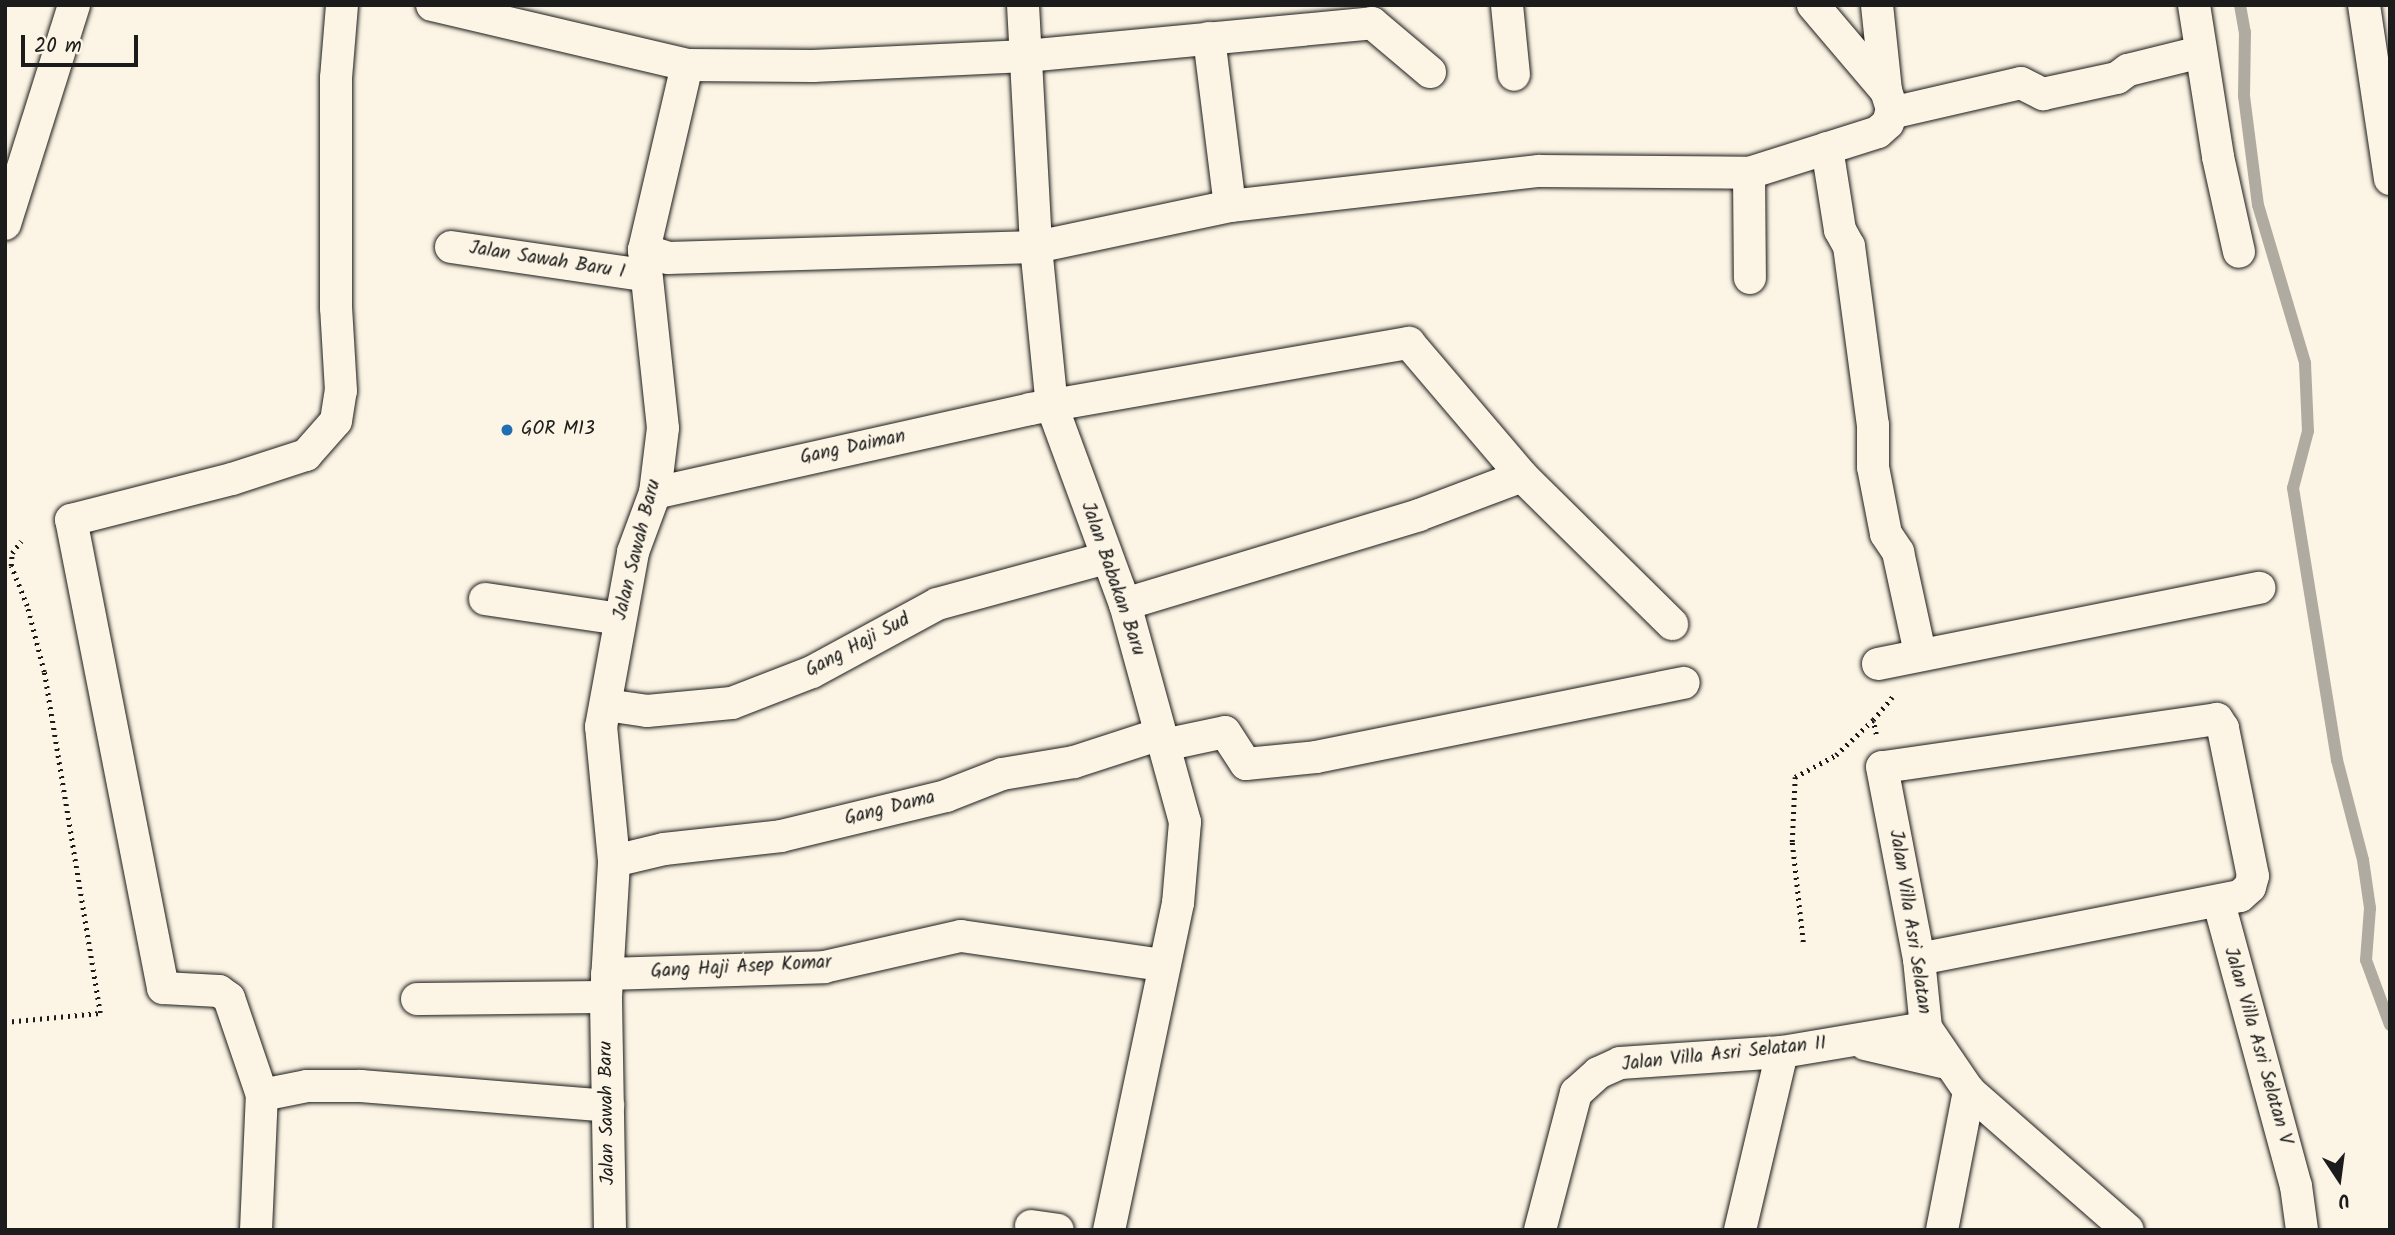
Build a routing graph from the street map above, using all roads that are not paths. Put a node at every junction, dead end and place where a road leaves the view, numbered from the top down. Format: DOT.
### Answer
graph roads {
  1 [pos="75,5"];
  2 [pos="342,5"];
  3 [pos="432,5"];
  4 [pos="1023,5"];
  5 [pos="1507,5"];
  6 [pos="1813,5"];
  7 [pos="1877,5"];
  8 [pos="2193,5"];
  9 [pos="2364,5"];
  10 [pos="1372,14"];
  11 [pos="1209,38"];
  12 [pos="2201,52"];
  13 [pos="1026,56"];
  14 [pos="687,65"];
  15 [pos="1430,72"];
  16 [pos="1514,75"];
  17 [pos="1888,102"];
  18 [pos="1827,148"];
  19 [pos="1749,173"];
  20 [pos="2390,179"];
  21 [pos="1230,206"];
  22 [pos="7,212"];
  23 [pos="451,247"];
  24 [pos="1036,247"];
  25 [pos="2239,253"];
  26 [pos="644,262"];
  27 [pos="1750,278"];
  28 [pos="1052,406"];
  29 [pos="1522,475"];
  30 [pos="655,493"];
  31 [pos="1106,558"];
  32 [pos="2259,588"];
  33 [pos="485,598"];
  34 [pos="1125,604"];
  35 [pos="620,619"];
  36 [pos="1672,624"];
  37 [pos="1920,653"];
  38 [pos="1878,664"];
  39 [pos="1685,683"];
  40 [pos="606,705"];
  41 [pos="1162,740"];
  42 [pos="614,861"];
  43 [pos="2219,903"];
  44 [pos="1919,959"];
  45 [pos="1163,965"];
  46 [pos="607,986"];
  47 [pos="417,999"];
  48 [pos="1926,1028"];
  49 [pos="1854,1041"];
  50 [pos="1782,1052"];
  51 [pos="1950,1064"];
  52 [pos="1969,1091"];
  53 [pos="262,1095"];
  54 [pos="608,1107"];
  55 [pos="256,1230"];
  56 [pos="610,1230"];
  57 [pos="1109,1230"];
  58 [pos="1540,1230"];
  59 [pos="1740,1230"];
  60 [pos="1942,1230"];
  61 [pos="2127,1230"];
  62 [pos="2302,1230"];
  1 -- 22 [label="street"];
  2 -- 53 [label="street"];
  3 -- 14 [label="street"];
  4 -- 13 [label="street, Jalan Babakan Baru"];
  5 -- 16 [label="street"];
  6 -- 17 [label="street"];
  7 -- 17 [label="street"];
  8 -- 12 [label="street"];
  9 -- 20 [label="street"];
  10 -- 11 [label="street"];
  10 -- 15 [label="street"];
  11 -- 13 [label="street"];
  11 -- 21 [label="street"];
  12 -- 17 [label="street"];
  12 -- 25 [label="street"];
  13 -- 14 [label="street"];
  13 -- 24 [label="street, Jalan Babakan Baru"];
  14 -- 26 [label="street, Jalan Sawah Baru"];
  17 -- 18 [label="street, Jalan Sawah Baru I"];
  18 -- 19 [label="street, Jalan Sawah Baru I"];
  18 -- 37 [label="street"];
  19 -- 21 [label="street, Jalan Sawah Baru I"];
  19 -- 27 [label="street"];
  21 -- 24 [label="street, Jalan Sawah Baru I"];
  23 -- 26 [label="street, Jalan Sawah Baru I"];
  24 -- 26 [label="street, Jalan Sawah Baru I"];
  24 -- 28 [label="street, Jalan Babakan Baru"];
  26 -- 30 [label="street, Jalan Sawah Baru"];
  28 -- 29 [label="street, Gang Daiman"];
  28 -- 30 [label="street, Gang Daiman"];
  28 -- 31 [label="street, Jalan Babakan Baru"];
  29 -- 34 [label="street"];
  29 -- 36 [label="street"];
  30 -- 35 [label="street, Jalan Sawah Baru"];
  31 -- 34 [label="street, Jalan Babakan Baru"];
  31 -- 40 [label="street, Gang Haji Sud"];
  32 -- 37 [label="street"];
  33 -- 35 [label="street"];
  34 -- 41 [label="street, Jalan Babakan Baru"];
  35 -- 40 [label="street, Jalan Sawah Baru"];
  37 -- 38 [label="street"];
  39 -- 41 [label="street, Gang Dama"];
  40 -- 42 [label="street, Jalan Sawah Baru"];
  41 -- 42 [label="street, Gang Dama"];
  41 -- 45 [label="street, Jalan Babakan Baru"];
  42 -- 46 [label="street, Jalan Sawah Baru"];
  43 -- 44 [label="street"];
  43 -- 44 [label="street, Jalan Villa Asri Selatan"];
  43 -- 62 [label="street, Jalan Villa Asri Selatan V"];
  44 -- 48 [label="street, Jalan Villa Asri Selatan"];
  45 -- 46 [label="street, Gang Haji Asep Komar"];
  45 -- 57 [label="street, Jalan Babakan Baru"];
  46 -- 47 [label="street"];
  46 -- 54 [label="street, Jalan Sawah Baru"];
  48 -- 49 [label="street, Jalan Villa Asri Selatan II"];
  48 -- 51 [label="street, Jalan Villa Asri Selatan"];
  49 -- 50 [label="street, Jalan Villa Asri Selatan II"];
  49 -- 51 [label="street, Jalan Villa Asri Selatan II"];
  50 -- 58 [label="street, Jalan Villa Asri Selatan II"];
  50 -- 59 [label="street"];
  51 -- 52 [label="street, Jalan Villa Asri Selatan"];
  52 -- 60 [label="street"];
  52 -- 61 [label="street, Jalan Villa Asri Selatan"];
  53 -- 54 [label="street"];
  53 -- 55 [label="street"];
  54 -- 56 [label="street, Jalan Sawah Baru"];
}
